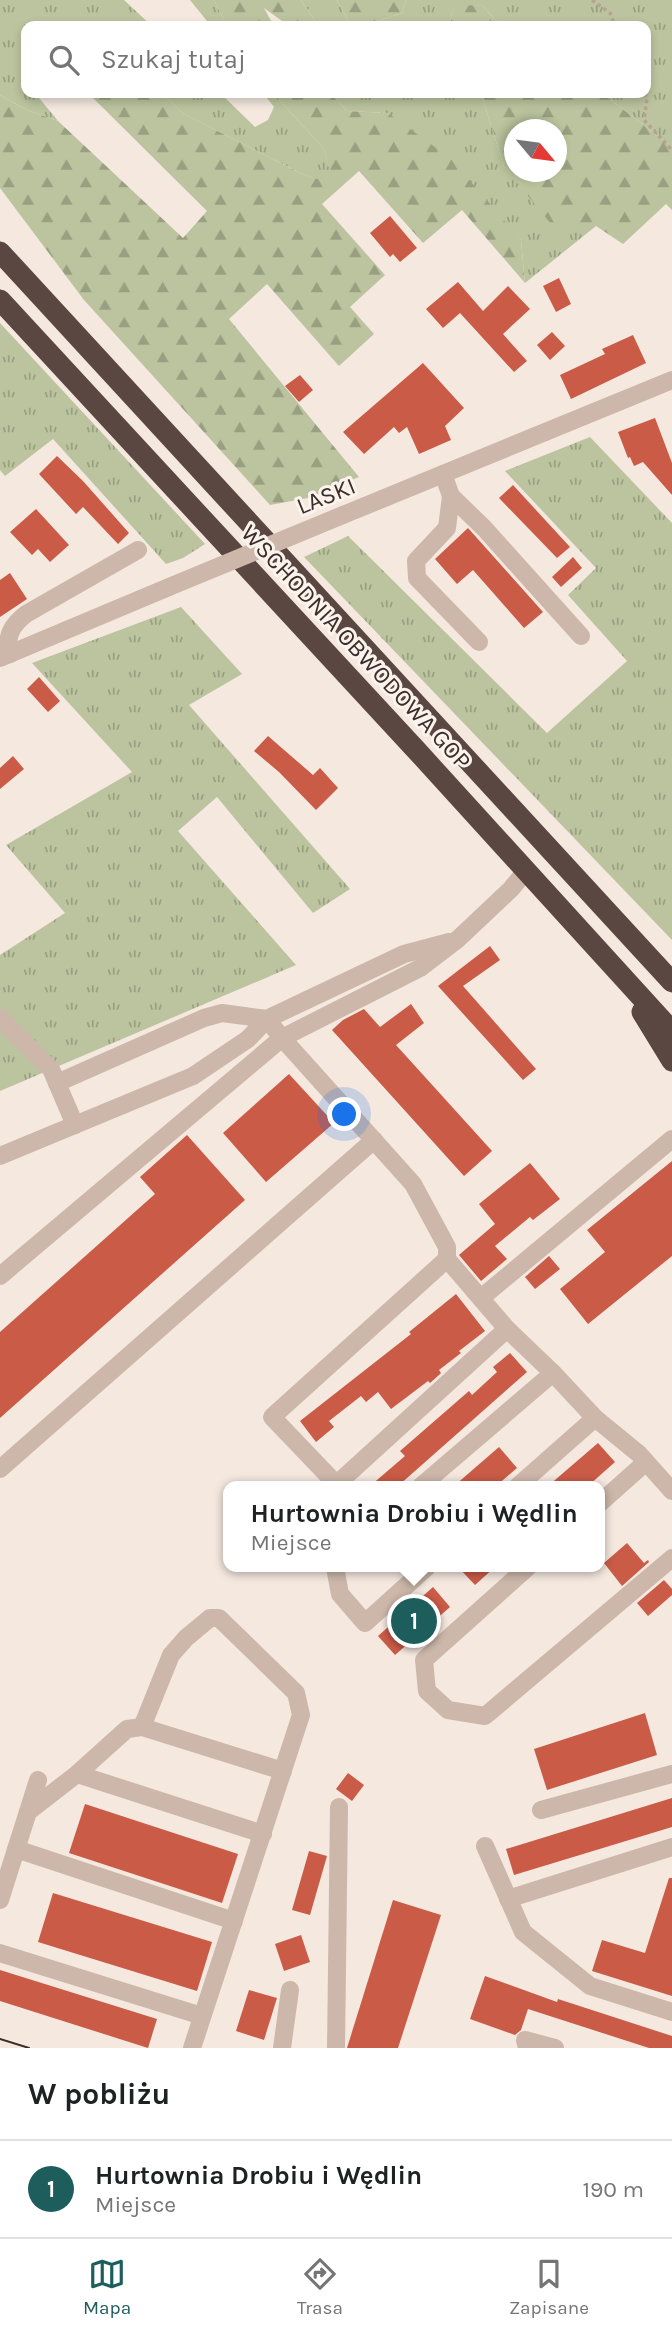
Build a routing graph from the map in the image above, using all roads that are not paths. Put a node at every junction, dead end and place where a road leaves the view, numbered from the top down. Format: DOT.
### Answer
graph roads {
  1 [pos="0,252"];
  2 [pos="0,300"];
  3 [pos="672,380"];
  4 [pos="443,474"];
  5 [pos="451,496"];
  6 [pos="138,550"];
  7 [pos="581,636"];
  8 [pos="479,642"];
  9 [pos="5,656"];
  10 [pos="525,872"];
  11 [pos="458,939"];
  12 [pos="622,976"];
  13 [pos="672,982"];
  14 [pos="0,1018"];
  15 [pos="267,1019"];
  16 [pos="672,1031"];
  17 [pos="282,1038"];
  18 [pos="672,1061"];
  19 [pos="57,1083"];
  20 [pos="75,1125"];
  21 [pos="672,1139"];
  22 [pos="374,1140"];
  23 [pos="0,1156"];
  24 [pos="447,1259"];
  25 [pos="0,1276"];
  26 [pos="481,1298"];
  27 [pos="507,1329"];
  28 [pos="554,1373"];
  29 [pos="595,1418"];
  30 [pos="646,1462"];
  31 [pos="0,1469"];
  32 [pos="334,1481"];
  33 [pos="342,1481"];
  34 [pos="427,1481"];
  35 [pos="524,1481"];
  36 [pos="672,1491"];
  37 [pos="605,1499"];
  38 [pos="672,1559"];
  39 [pos="336,1572"];
  40 [pos="421,1572"];
  41 [pos="522,1572"];
  42 [pos="142,1727"];
  43 [pos="283,1771"];
  44 [pos="77,1774"];
  45 [pos="672,1774"];
  46 [pos="38,1780"];
  47 [pos="339,1807"];
  48 [pos="541,1810"];
  49 [pos="28,1812"];
  50 [pos="263,1834"];
  51 [pos="485,1846"];
  52 [pos="672,1847"];
  53 [pos="16,1849"];
  54 [pos="508,1899"];
  55 [pos="0,1900"];
  56 [pos="234,1921"];
  57 [pos="0,1953"];
  58 [pos="290,1990"];
  59 [pos="672,2012"];
  60 [pos="202,2016"];
  61 [pos="192,2048"];
  62 [pos="282,2048"];
  63 [pos="336,2048"];
  64 [pos="527,2048"];
  65 [pos="555,2048"];
  1 -- 13 [label="highway, WSCHODNIA OBWODOWA GOP"];
  2 -- 10 [label="highway, WSCHODNIA OBWODOWA GOP"];
  3 -- 4 [label="street, LASKI"];
  4 -- 5 [label="street"];
  4 -- 9 [label="street, LASKI, bridge"];
  5 -- 7 [label="street"];
  5 -- 8 [label="street"];
  6 -- 9 [label="street"];
  10 -- 11 [label="street"];
  10 -- 12 [label="highway, WSCHODNIA OBWODOWA GOP"];
  11 -- 15 [label="street"];
  11 -- 17 [label="street"];
  12 -- 16 [label="highway, WSCHODNIA OBWODOWA GOP"];
  12 -- 18 [label="highway"];
  14 -- 19 [label="street"];
  15 -- 17 [label="street"];
  15 -- 19 [label="street"];
  15 -- 20 [label="street"];
  17 -- 22 [label="street"];
  17 -- 25 [label="street"];
  19 -- 20 [label="street"];
  20 -- 23 [label="street"];
  21 -- 26 [label="street"];
  22 -- 24 [label="street"];
  22 -- 31 [label="street"];
  24 -- 26 [label="street"];
  24 -- 32 [label="street"];
  26 -- 27 [label="street"];
  27 -- 28 [label="street"];
  27 -- 33 [label="street"];
  28 -- 29 [label="street"];
  28 -- 34 [label="street"];
  29 -- 30 [label="street"];
  29 -- 35 [label="street"];
  30 -- 36 [label="street"];
  30 -- 37 [label="street"];
  38 -- 41 [label="street"];
  39 -- 40 [label="street"];
  42 -- 43 [label="street"];
  42 -- 43 [label="street"];
  42 -- 44 [label="street"];
  43 -- 50 [label="street"];
  44 -- 49 [label="street"];
  44 -- 50 [label="street"];
  45 -- 48 [label="street"];
  46 -- 49 [label="street"];
  47 -- 63 [label="street"];
  49 -- 53 [label="street"];
  50 -- 56 [label="street"];
  51 -- 54 [label="street"];
  52 -- 54 [label="street"];
  53 -- 55 [label="street"];
  53 -- 56 [label="street"];
  54 -- 59 [label="street"];
  56 -- 60 [label="street"];
  57 -- 60 [label="street"];
  58 -- 62 [label="street"];
  60 -- 61 [label="street"];
  64 -- 65 [label="street"];
}
